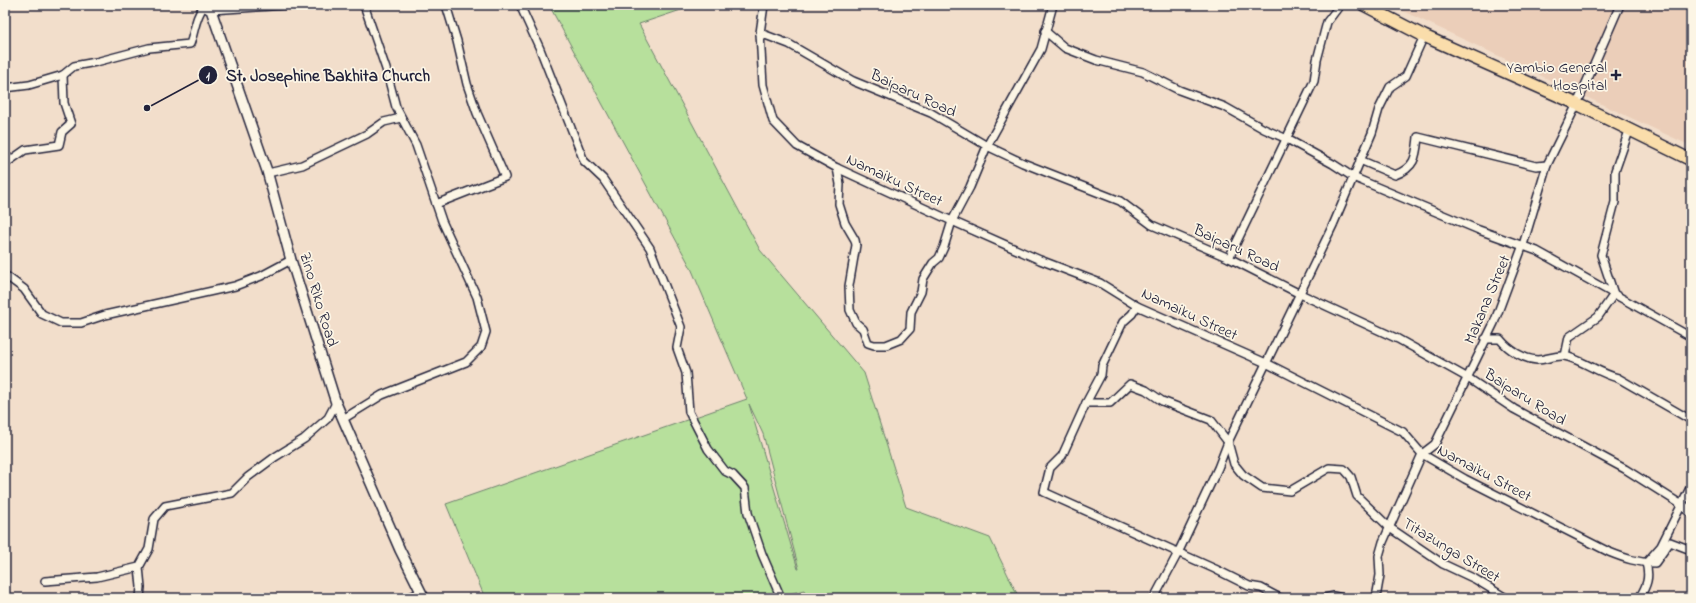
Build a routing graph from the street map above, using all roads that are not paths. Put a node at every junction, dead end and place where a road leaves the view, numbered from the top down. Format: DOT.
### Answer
graph roads {
  1 [pos="286,5"];
  2 [pos="364,5"];
  3 [pos="446,5"];
  4 [pos="520,5"];
  5 [pos="764,5"];
  6 [pos="1053,5"];
  7 [pos="1340,5"];
  8 [pos="1364,5"];
  9 [pos="1620,5"];
  10 [pos="207,7"];
  11 [pos="1045,31"];
  12 [pos="760,33"];
  13 [pos="1424,36"];
  14 [pos="62,75"];
  15 [pos="5,88"];
  16 [pos="1577,104"];
  17 [pos="401,118"];
  18 [pos="1629,131"];
  19 [pos="1287,139"];
  20 [pos="987,146"];
  21 [pos="1360,160"];
  22 [pos="1691,160"];
  23 [pos="5,164"];
  24 [pos="1547,165"];
  25 [pos="837,168"];
  26 [pos="268,173"];
  27 [pos="1353,177"];
  28 [pos="436,204"];
  29 [pos="952,221"];
  30 [pos="1523,245"];
  31 [pos="1229,258"];
  32 [pos="291,260"];
  33 [pos="5,275"];
  34 [pos="1299,293"];
  35 [pos="1614,294"];
  36 [pos="1137,306"];
  37 [pos="1691,337"];
  38 [pos="1485,339"];
  39 [pos="1565,356"];
  40 [pos="1266,363"];
  41 [pos="1468,378"];
  42 [pos="336,403"];
  43 [pos="1086,403"];
  44 [pos="343,419"];
  45 [pos="1691,420"];
  46 [pos="1228,442"];
  47 [pos="1422,454"];
  48 [pos="1691,486"];
  49 [pos="1682,505"];
  50 [pos="1691,512"];
  51 [pos="1390,528"];
  52 [pos="1691,550"];
  53 [pos="1178,553"];
  54 [pos="1646,563"];
  55 [pos="139,567"];
  56 [pos="45,581"];
  57 [pos="422,595"];
  58 [pos="140,598"];
  59 [pos="408,598"];
  60 [pos="781,598"];
  61 [pos="1154,598"];
  62 [pos="1280,598"];
  63 [pos="1325,598"];
  64 [pos="1342,598"];
  65 [pos="1376,598"];
  66 [pos="1506,598"];
  67 [pos="1639,598"];
  1 -- 10 [label="street"];
  2 -- 17 [label="street"];
  3 -- 28 [label="street"];
  4 -- 60 [label="street"];
  5 -- 12 [label="street, Namaiku Street"];
  6 -- 11 [label="street"];
  7 -- 19 [label="street"];
  8 -- 13 [label="main road"];
  9 -- 16 [label="street, Makana Street"];
  10 -- 14 [label="street"];
  10 -- 26 [label="street, Zino Riko Road"];
  11 -- 19 [label="street"];
  11 -- 20 [label="street"];
  12 -- 20 [label="street, Baiparu Road"];
  12 -- 25 [label="street, Namaiku Street"];
  13 -- 16 [label="main road"];
  13 -- 21 [label="street"];
  14 -- 15 [label="street"];
  14 -- 23 [label="street"];
  16 -- 18 [label="main road"];
  16 -- 24 [label="street, Makana Street"];
  17 -- 26 [label="street"];
  17 -- 28 [label="street"];
  18 -- 22 [label="main road"];
  18 -- 35 [label="street"];
  19 -- 27 [label="street"];
  19 -- 31 [label="street"];
  20 -- 29 [label="street"];
  20 -- 31 [label="street, Baiparu Road"];
  21 -- 24 [label="street"];
  21 -- 27 [label="street"];
  24 -- 30 [label="street, Makana Street"];
  25 -- 29 [label="street, Namaiku Street"];
  25 -- 29 [label="street"];
  26 -- 32 [label="street, Zino Riko Road"];
  27 -- 30 [label="street"];
  27 -- 34 [label="street"];
  28 -- 44 [label="street"];
  29 -- 36 [label="street, Namaiku Street"];
  30 -- 35 [label="street"];
  30 -- 38 [label="street, Makana Street"];
  31 -- 34 [label="street, Baiparu Road"];
  32 -- 33 [label="street"];
  32 -- 42 [label="street, Zino Riko Road"];
  34 -- 40 [label="street"];
  34 -- 41 [label="street, Baiparu Road"];
  35 -- 37 [label="street"];
  35 -- 39 [label="street"];
  36 -- 40 [label="street, Namaiku Street"];
  36 -- 43 [label="street"];
  38 -- 39 [label="street"];
  38 -- 41 [label="street, Makana Street"];
  39 -- 45 [label="street"];
  40 -- 46 [label="street"];
  40 -- 47 [label="street, Namaiku Street"];
  41 -- 47 [label="street, Makana Street"];
  41 -- 49 [label="street, Baiparu Road"];
  42 -- 44 [label="street, Zino Riko Road"];
  42 -- 55 [label="street"];
  43 -- 46 [label="street, Titazunga Street"];
  43 -- 53 [label="street"];
  44 -- 57 [label="street, Zino Riko Road"];
  46 -- 51 [label="street, Titazunga Street"];
  46 -- 53 [label="street"];
  47 -- 51 [label="street, Makana Street"];
  47 -- 54 [label="street, Namaiku Street"];
  48 -- 49 [label="street"];
  49 -- 50 [label="street, Baiparu Road"];
  49 -- 54 [label="street"];
  51 -- 65 [label="street, Makana Street"];
  51 -- 66 [label="street, Titazunga Street"];
  52 -- 54 [label="street"];
  53 -- 61 [label="street"];
  53 -- 62 [label="street"];
  54 -- 67 [label="street"];
  55 -- 56 [label="street"];
  55 -- 58 [label="street"];
  57 -- 59 [label="street"];
  63 -- 64 [label="street"];
}
